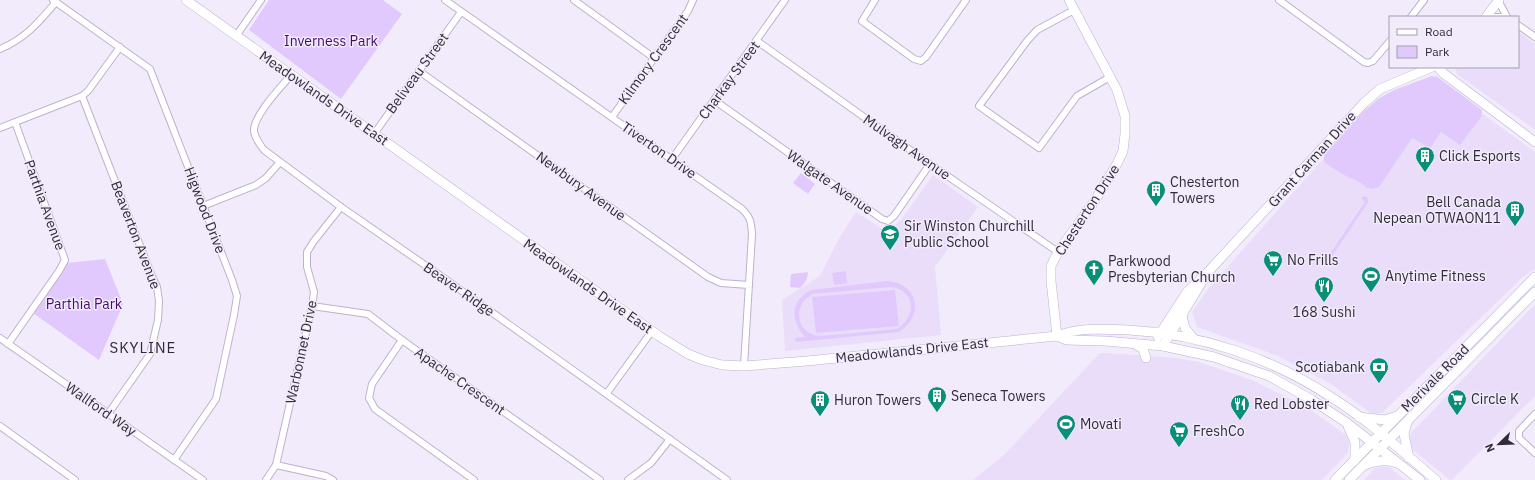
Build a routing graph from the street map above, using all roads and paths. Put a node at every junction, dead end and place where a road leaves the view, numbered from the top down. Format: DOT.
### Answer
graph roads {
  1 [pos="186,0"];
  2 [pos="261,0"];
  3 [pos="445,0"];
  4 [pos="574,0"];
  5 [pos="693,0"];
  6 [pos="786,0"];
  7 [pos="875,0"];
  8 [pos="966,0"];
  9 [pos="1069,0"];
  10 [pos="1279,0"];
  11 [pos="1424,0"];
  12 [pos="54,1"];
  13 [pos="1499,1"];
  14 [pos="1074,10"];
  15 [pos="461,12"];
  16 [pos="1412,16"];
  17 [pos="1487,16"];
  18 [pos="1506,16"];
  19 [pos="1519,26"];
  20 [pos="236,36"];
  21 [pos="1535,37"];
  22 [pos="757,41"];
  23 [pos="1389,42"];
  24 [pos="120,47"];
  25 [pos="0,49"];
  26 [pos="654,58"];
  27 [pos="1430,68"];
  28 [pos="1439,68"];
  29 [pos="419,71"];
  30 [pos="291,75"];
  31 [pos="1110,77"];
  32 [pos="82,96"];
  33 [pos="714,100"];
  34 [pos="612,117"];
  35 [pos="15,122"];
  36 [pos="0,128"];
  37 [pos="374,134"];
  38 [pos="1535,142"];
  39 [pos="672,159"];
  40 [pos="280,162"];
  41 [pos="930,164"];
  42 [pos="203,206"];
  43 [pos="341,207"];
  44 [pos="1058,252"];
  45 [pos="1207,273"];
  46 [pos="1535,277"];
  47 [pos="749,285"];
  48 [pos="1535,292"];
  49 [pos="312,306"];
  50 [pos="1182,316"];
  51 [pos="652,331"];
  52 [pos="1160,333"];
  53 [pos="1171,334"];
  54 [pos="1057,336"];
  55 [pos="0,338"];
  56 [pos="1193,338"];
  57 [pos="402,340"];
  58 [pos="1134,343"];
  59 [pos="8,344"];
  60 [pos="1159,346"];
  61 [pos="1146,358"];
  62 [pos="744,366"];
  63 [pos="607,393"];
  64 [pos="108,414"];
  65 [pos="1535,414"];
  66 [pos="1398,416"];
  67 [pos="1358,417"];
  68 [pos="1407,421"];
  69 [pos="1347,423"];
  70 [pos="0,426"];
  71 [pos="1380,434"];
  72 [pos="670,440"];
  73 [pos="1388,441"];
  74 [pos="1372,442"];
  75 [pos="1380,449"];
  76 [pos="1535,453"];
  77 [pos="1409,458"];
  78 [pos="174,460"];
  79 [pos="1355,460"];
  80 [pos="1398,464"];
  81 [pos="276,465"];
  82 [pos="1363,466"];
  83 [pos="75,480"];
  84 [pos="203,480"];
  85 [pos="266,480"];
  86 [pos="333,480"];
  87 [pos="474,480"];
  88 [pos="600,480"];
  89 [pos="628,480"];
  90 [pos="727,480"];
  91 [pos="1335,480"];
  92 [pos="1349,480"];
  93 [pos="1420,480"];
  94 [pos="1436,480"];
  1 -- 20 [label="main road, Meadowlands Drive East"];
  2 -- 20 [label="street"];
  3 -- 15 [label="street, Tiverton Drive"];
  4 -- 26 [label="street"];
  5 -- 26 [label="street, Kilmory Crescent"];
  6 -- 22 [label="street, Charkay Street"];
  7 -- 8 [label="street"];
  9 -- 14 [label="main road, Chesterton Drive"];
  10 -- 23 [label="street"];
  11 -- 16 [label="street"];
  12 -- 24 [label="street, Higwood Drive"];
  12 -- 25 [label="street"];
  13 -- 17 [label="main road"];
  13 -- 18 [label="street"];
  14 -- 31 [label="main road, Chesterton Drive"];
  14 -- 31 [label="street"];
  15 -- 29 [label="street, Beliveau Street"];
  15 -- 34 [label="street, Tiverton Drive"];
  19 -- 21 [label="street"];
  20 -- 30 [label="main road, Meadowlands Drive East"];
  22 -- 33 [label="street, Charkay Street"];
  22 -- 41 [label="street, Mulvagh Avenue"];
  24 -- 32 [label="street"];
  24 -- 42 [label="street, Higwood Drive"];
  26 -- 34 [label="street, Kilmory Crescent"];
  27 -- 45 [label="main road, Grant Carman Drive"];
  28 -- 38 [label="main road"];
  29 -- 37 [label="street, Beliveau Street"];
  29 -- 47 [label="street, Newbury Avenue"];
  30 -- 37 [label="main road, Meadowlands Drive East"];
  30 -- 40 [label="street, Beaver Ridge"];
  31 -- 44 [label="main road, Chesterton Drive"];
  32 -- 35 [label="street"];
  32 -- 64 [label="street, Beaverton Avenue"];
  33 -- 39 [label="street, Charkay Street"];
  33 -- 41 [label="street, Walgate Avenue"];
  34 -- 39 [label="street, Tiverton Drive"];
  35 -- 36 [label="street"];
  35 -- 59 [label="street, Parthia Avenue"];
  37 -- 51 [label="main road, Meadowlands Drive East"];
  39 -- 47 [label="street, Tiverton Drive"];
  40 -- 42 [label="street"];
  40 -- 43 [label="street, Beaver Ridge"];
  41 -- 44 [label="street, Mulvagh Avenue"];
  42 -- 78 [label="street, Higwood Drive"];
  43 -- 49 [label="street, Warbonnet Drive"];
  43 -- 63 [label="street, Beaver Ridge"];
  44 -- 54 [label="main road, Chesterton Drive"];
  45 -- 50 [label="main road, Grant Carman Drive"];
  45 -- 52 [label="main road, Grant Carman Drive"];
  46 -- 66 [label="main road, Merivale Road"];
  47 -- 62 [label="street, Tiverton Drive"];
  48 -- 68 [label="main road, Merivale Road"];
  49 -- 57 [label="street, Apache Crescent"];
  49 -- 81 [label="street, Warbonnet Drive"];
  50 -- 53 [label="main road, Grant Carman Drive"];
  50 -- 56 [label="main road"];
  51 -- 62 [label="main road, Meadowlands Drive East"];
  51 -- 63 [label="street"];
  52 -- 53 [label="main road, Meadowlands Drive East"];
  52 -- 54 [label="main road, Meadowlands Drive East"];
  52 -- 60 [label="main road, Grant Carman Drive"];
  53 -- 56 [label="main road, Meadowlands Drive East"];
  53 -- 60 [label="main road, Grant Carman Drive"];
  54 -- 58 [label="main road, Meadowlands Drive East"];
  54 -- 62 [label="main road, Meadowlands Drive East"];
  55 -- 59 [label="street, Wallford Way"];
  56 -- 67 [label="main road, Meadowlands Drive East"];
  57 -- 87 [label="street"];
  57 -- 88 [label="street, Apache Crescent"];
  58 -- 60 [label="main road, Meadowlands Drive East"];
  58 -- 61 [label="main road"];
  59 -- 64 [label="street, Wallford Way"];
  60 -- 69 [label="main road, Meadowlands Drive East"];
  63 -- 72 [label="street, Beaver Ridge"];
  64 -- 78 [label="street, Wallford Way"];
  65 -- 76 [label="street"];
  66 -- 67 [label="main road"];
  66 -- 71 [label="main road, Merivale Road"];
  67 -- 71 [label="main road, Meadowlands Drive East"];
  68 -- 73 [label="main road, Merivale Road"];
  68 -- 77 [label="main road"];
  69 -- 74 [label="main road, Meadowlands Drive East"];
  69 -- 79 [label="main road"];
  70 -- 83 [label="street"];
  71 -- 73 [label="main road, Meadowlands Drive East"];
  71 -- 74 [label="main road, Merivale Road"];
  72 -- 89 [label="street"];
  72 -- 90 [label="street, Beaver Ridge"];
  73 -- 75 [label="main road, Merivale Road"];
  73 -- 77 [label="main road, Meadowlands Drive East"];
  74 -- 75 [label="main road, Meadowlands Drive East"];
  74 -- 79 [label="main road, Merivale Road"];
  75 -- 80 [label="main road, Meadowlands Drive East"];
  75 -- 82 [label="main road, Merivale Road"];
  77 -- 94 [label="main road, Meadowlands Drive East"];
  78 -- 84 [label="street, Wallford Way"];
  79 -- 91 [label="main road, Merivale Road"];
  80 -- 82 [label="main road"];
  80 -- 93 [label="main road, Meadowlands Drive East"];
  81 -- 85 [label="street, Warbonnet Drive"];
  81 -- 86 [label="street"];
  82 -- 92 [label="main road, Merivale Road"];
}
